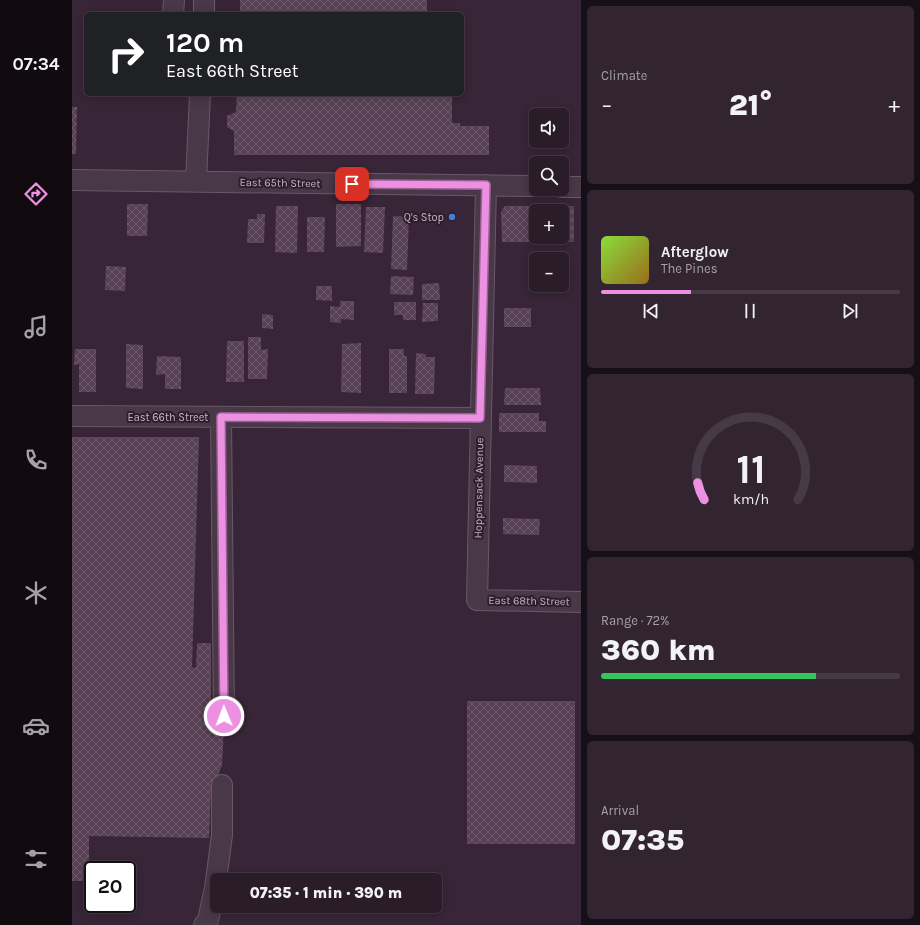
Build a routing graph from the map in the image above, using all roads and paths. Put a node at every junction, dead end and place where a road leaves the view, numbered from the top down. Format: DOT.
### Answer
graph roads {
  1 [pos="174,0"];
  2 [pos="204,0"];
  3 [pos="173,12"];
  4 [pos="204,12"];
  5 [pos="200,96"];
  6 [pos="72,180"];
  7 [pos="196,181"];
  8 [pos="486,185"];
  9 [pos="529,186"];
  10 [pos="569,187"];
  11 [pos="581,187"];
  12 [pos="72,416"];
  13 [pos="221,417"];
  14 [pos="480,418"];
  15 [pos="477,600"];
  16 [pos="581,602"];
  17 [pos="224,716"];
  18 [pos="222,785"];
  19 [pos="204,925"];
  1 -- 3 [label="street"];
  2 -- 4 [label="street"];
  5 -- 7 [label="street"];
  6 -- 7 [label="street, East 65th Street"];
  7 -- 8 [label="street, East 65th Street"];
  8 -- 9 [label="street, East 65th Street"];
  8 -- 14 [label="street, Hoppensack Avenue"];
  10 -- 11 [label="street"];
  12 -- 13 [label="street, East 66th Street"];
  13 -- 14 [label="street, East 66th Street"];
  13 -- 17 [label="street"];
  14 -- 15 [label="street, Hoppensack Avenue"];
  15 -- 16 [label="street, East 68th Street"];
  18 -- 19 [label="street"];
}
